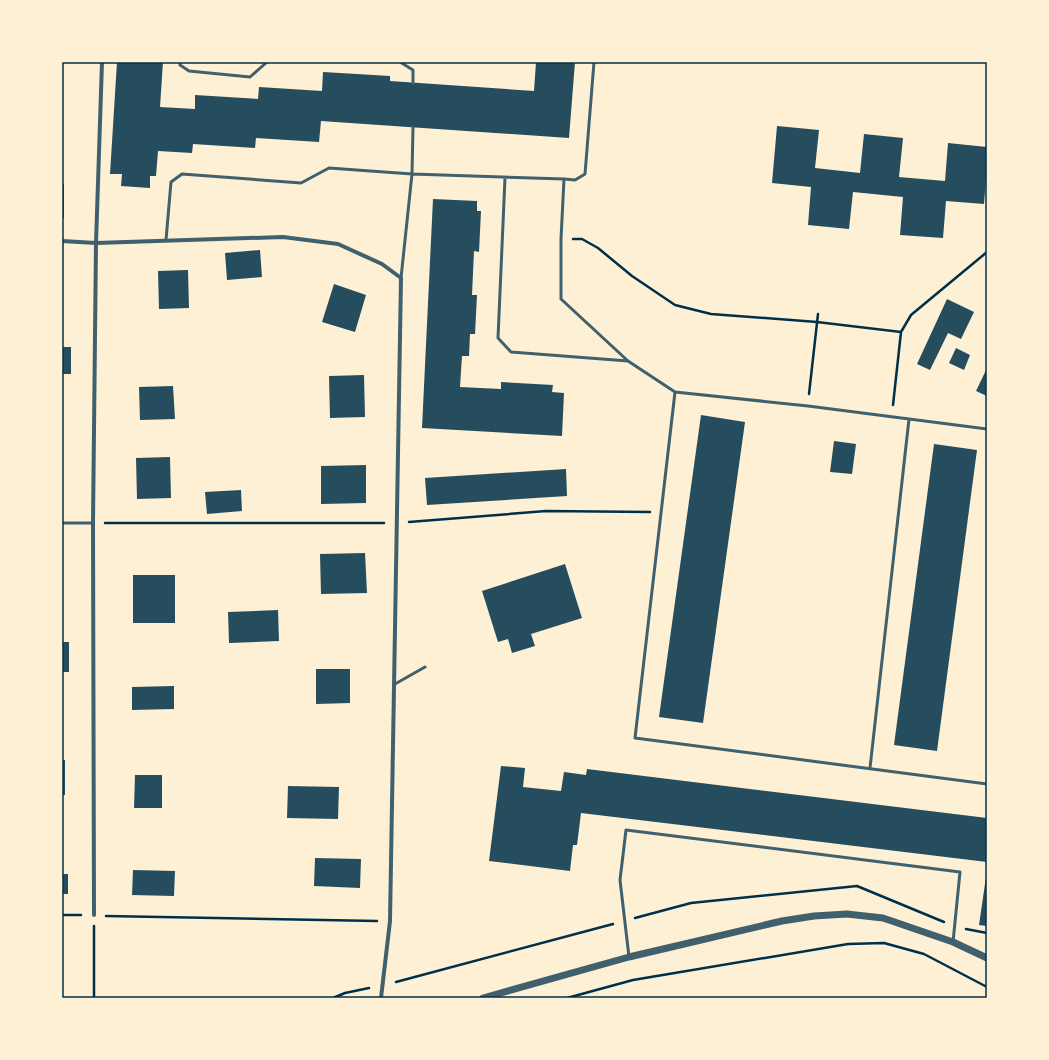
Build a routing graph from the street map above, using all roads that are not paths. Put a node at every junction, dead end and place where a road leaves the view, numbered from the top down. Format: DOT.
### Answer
graph roads {
  1 [pos="102,62"];
  2 [pos="180,62"];
  3 [pos="267,62"];
  4 [pos="400,62"];
  5 [pos="594,62"];
  6 [pos="413,83"];
  7 [pos="413,128"];
  8 [pos="412,174"];
  9 [pos="505,178"];
  10 [pos="564,180"];
  11 [pos="166,240"];
  12 [pos="62,241"];
  13 [pos="96,243"];
  14 [pos="401,278"];
  15 [pos="628,361"];
  16 [pos="675,392"];
  17 [pos="910,419"];
  18 [pos="987,429"];
  19 [pos="62,522"];
  20 [pos="93,523"];
  21 [pos="425,667"];
  22 [pos="395,684"];
  23 [pos="870,768"];
  24 [pos="987,784"];
  25 [pos="94,916"];
  26 [pos="953,942"];
  27 [pos="628,958"];
  28 [pos="987,958"];
  29 [pos="381,998"];
  30 [pos="483,998"];
  1 -- 13 [label="street"];
  2 -- 3 [label="lane"];
  4 -- 6 [label="lane"];
  5 -- 10 [label="lane"];
  7 -- 8 [label="lane"];
  8 -- 9 [label="lane"];
  8 -- 11 [label="lane"];
  8 -- 14 [label="lane"];
  9 -- 10 [label="lane"];
  9 -- 15 [label="lane"];
  10 -- 15 [label="lane"];
  11 -- 13 [label="street"];
  11 -- 14 [label="street"];
  12 -- 13 [label="street"];
  13 -- 20 [label="street"];
  14 -- 22 [label="street"];
  15 -- 16 [label="lane"];
  16 -- 17 [label="lane"];
  16 -- 23 [label="lane"];
  17 -- 18 [label="lane"];
  17 -- 23 [label="lane"];
  19 -- 20 [label="lane"];
  20 -- 25 [label="street"];
  21 -- 22 [label="lane"];
  22 -- 29 [label="street"];
  23 -- 24 [label="lane"];
  26 -- 27 [label="street"];
  26 -- 27 [label="lane"];
  26 -- 28 [label="street"];
  27 -- 30 [label="street"];
}
